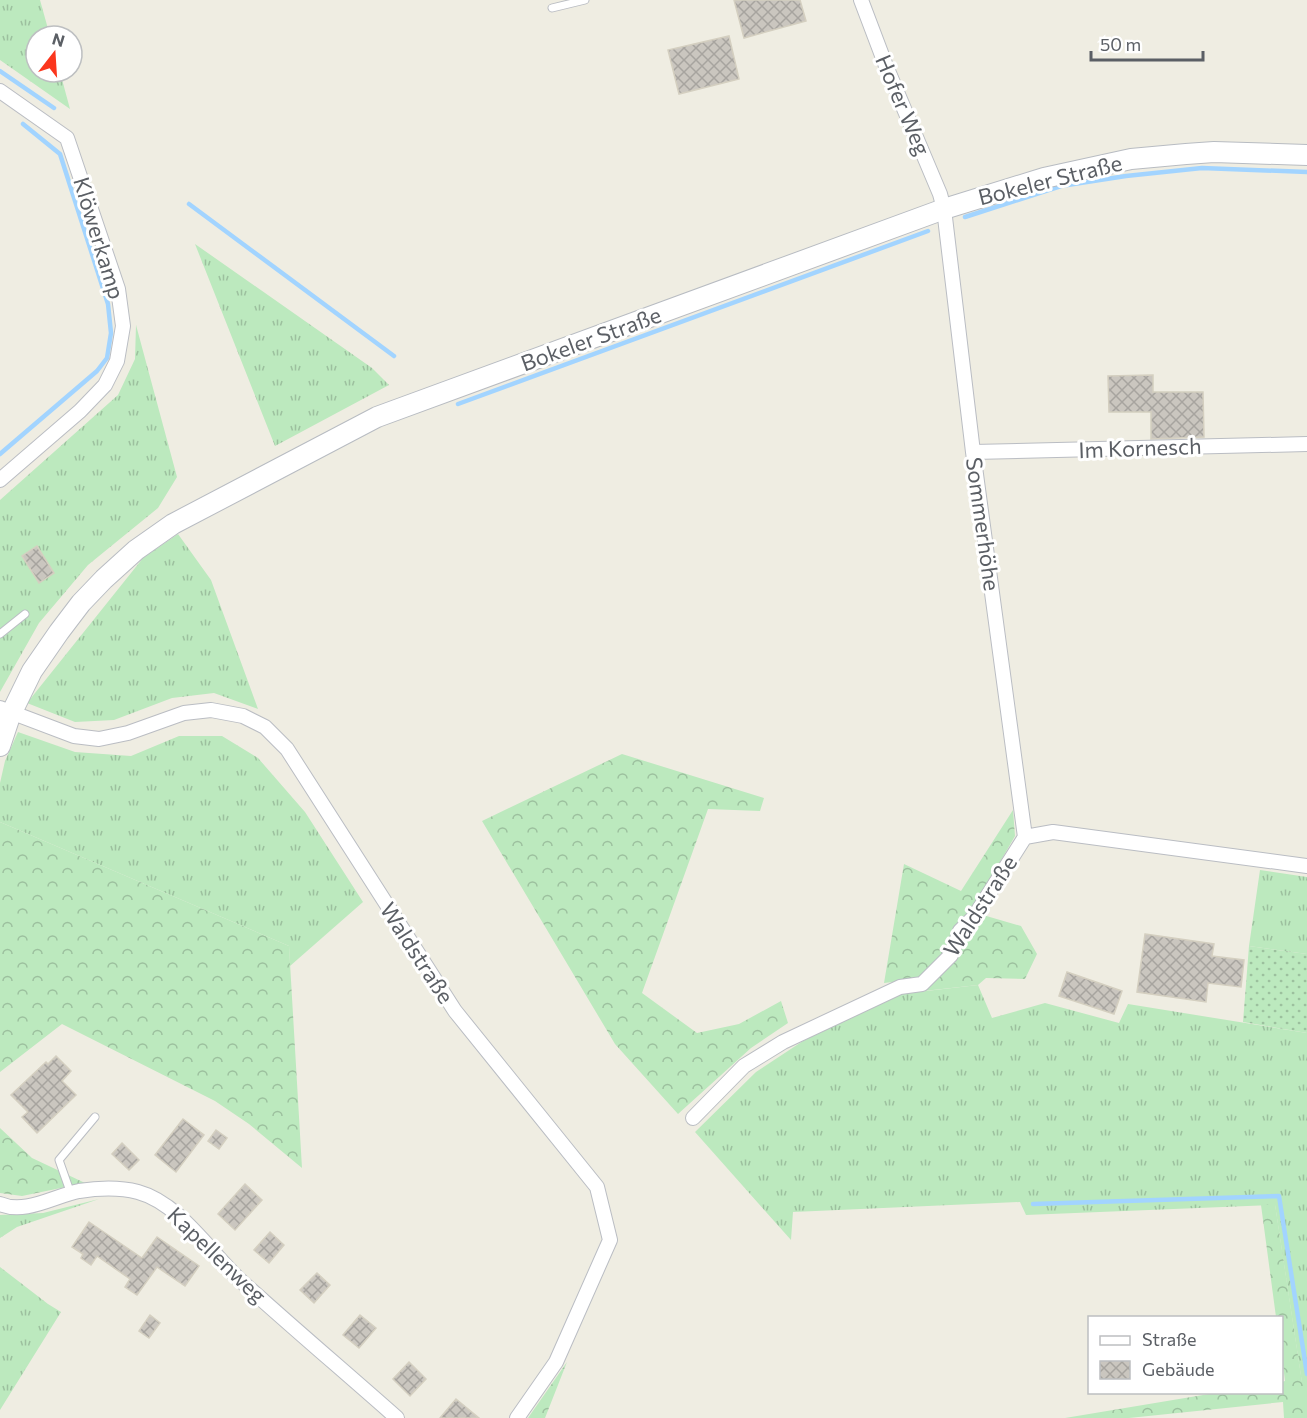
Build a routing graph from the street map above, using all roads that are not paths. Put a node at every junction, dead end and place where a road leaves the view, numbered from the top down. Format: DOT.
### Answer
graph roads {
  1 [pos="585,0"];
  2 [pos="861,0"];
  3 [pos="552,8"];
  4 [pos="0,91"];
  5 [pos="1307,155"];
  6 [pos="944,210"];
  7 [pos="1307,444"];
  8 [pos="973,452"];
  9 [pos="0,480"];
  10 [pos="26,614"];
  11 [pos="0,634"];
  12 [pos="6,710"];
  13 [pos="0,746"];
  14 [pos="1025,837"];
  15 [pos="1307,866"];
  16 [pos="94,1118"];
  17 [pos="693,1118"];
  18 [pos="71,1194"];
  19 [pos="0,1204"];
  20 [pos="397,1418"];
  21 [pos="517,1418"];
  1 -- 3 [label="lane"];
  2 -- 6 [label="street, Hofer Weg"];
  4 -- 9 [label="street, Klöwerkamp"];
  5 -- 6 [label="street, Bokeler Straße"];
  6 -- 8 [label="street, Sommerhöhe"];
  6 -- 12 [label="street, Bokeler Straße"];
  7 -- 8 [label="street, Im Kornesch"];
  8 -- 14 [label="street, Sommerhöhe"];
  10 -- 11 [label="lane"];
  12 -- 13 [label="street, Bokeler Straße"];
  12 -- 21 [label="street, Waldstraße"];
  14 -- 15 [label="street, Waldstraße"];
  14 -- 17 [label="street, Waldstraße"];
  16 -- 18 [label="lane"];
  18 -- 19 [label="street, Kapellenweg"];
  18 -- 20 [label="street, Kapellenweg"];
}
